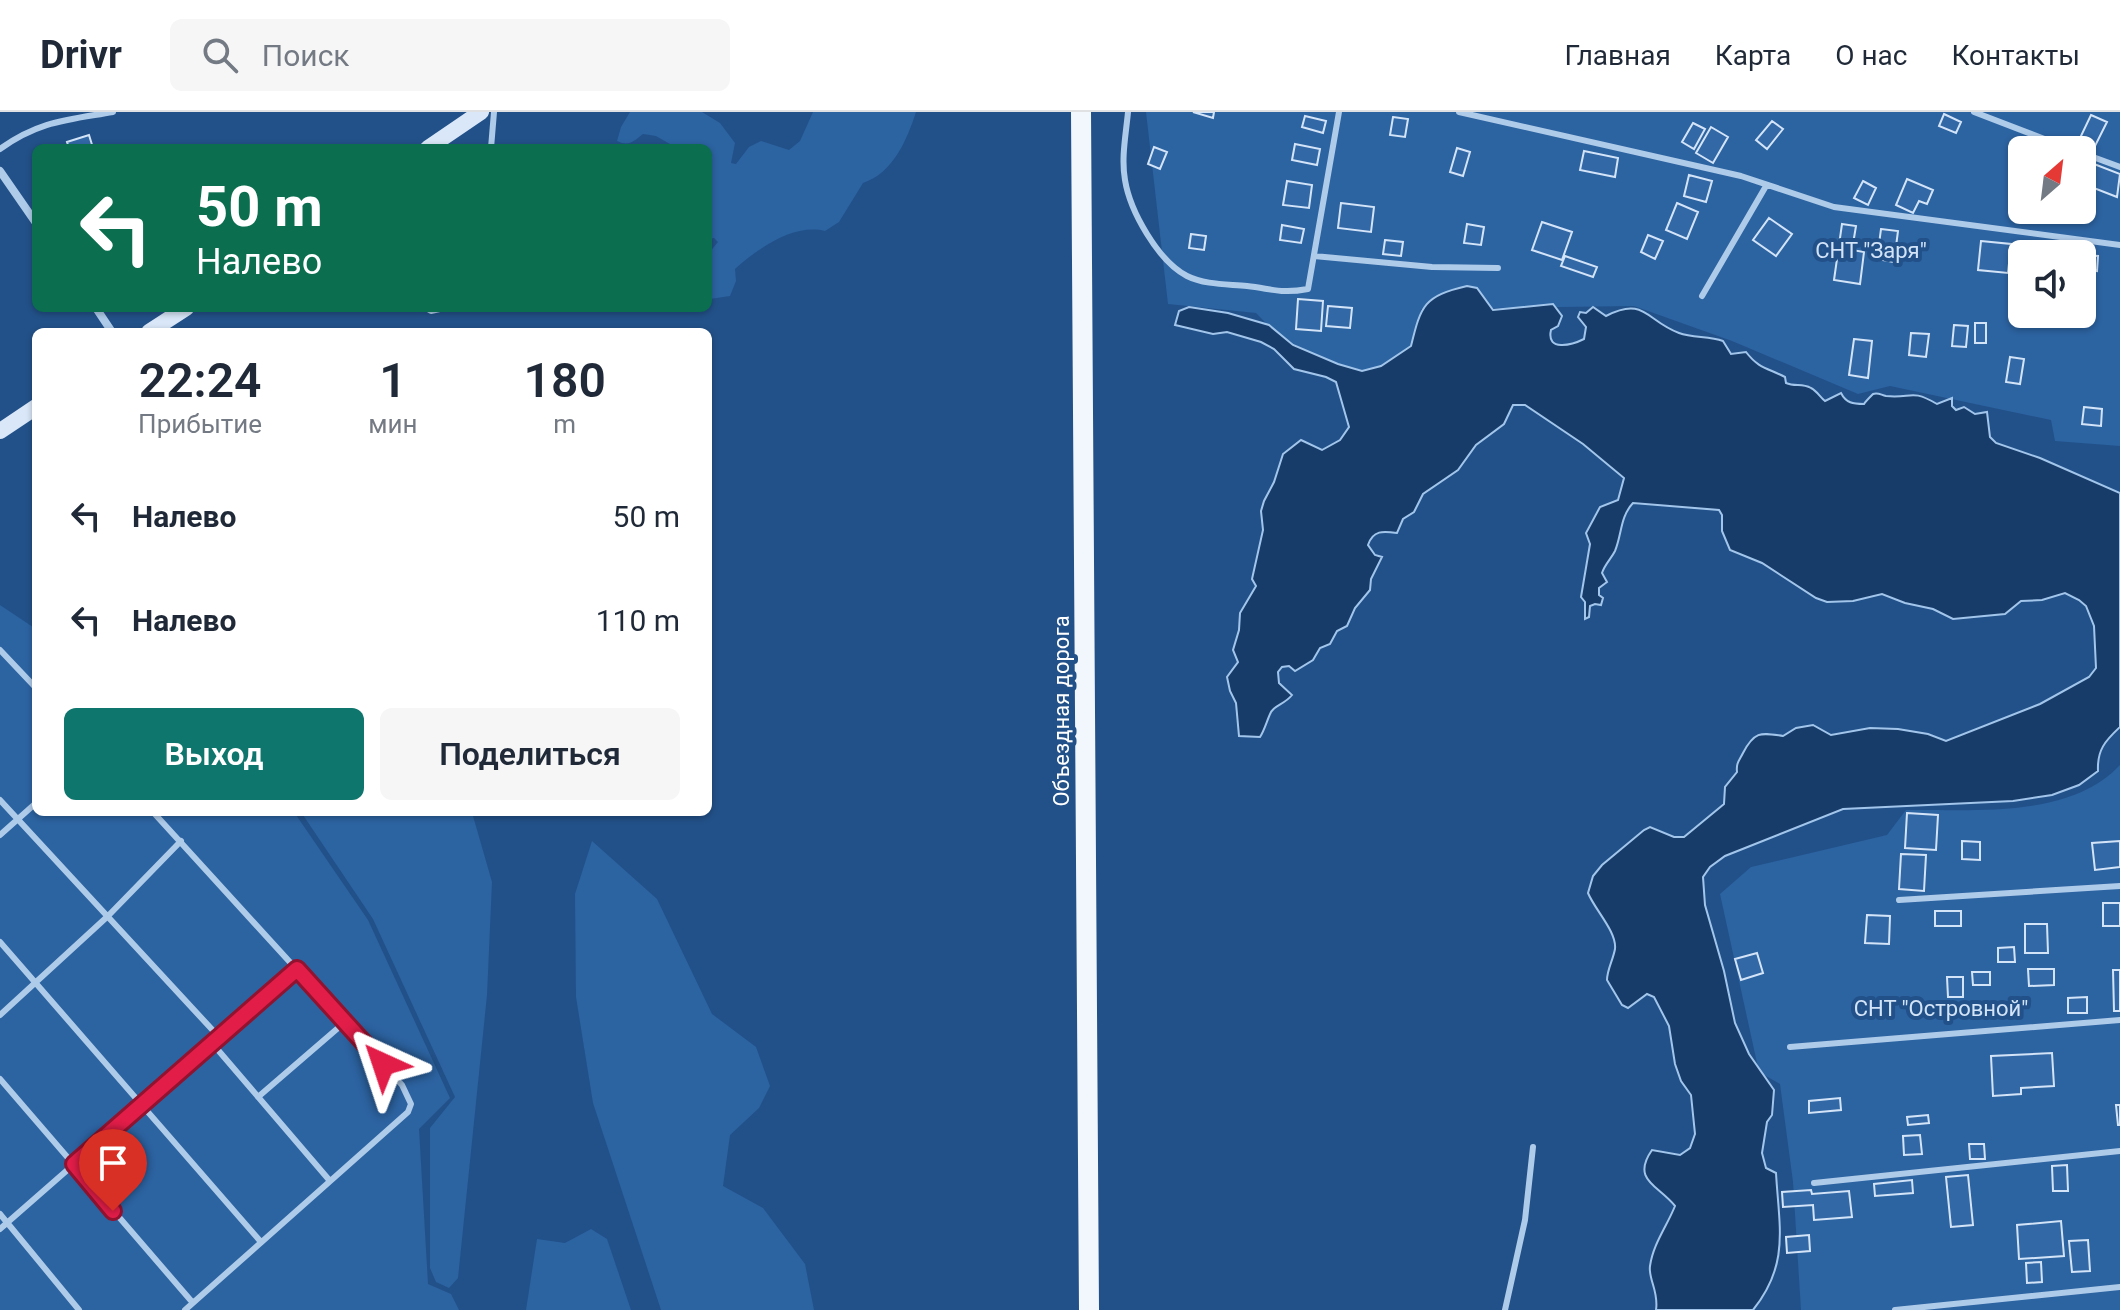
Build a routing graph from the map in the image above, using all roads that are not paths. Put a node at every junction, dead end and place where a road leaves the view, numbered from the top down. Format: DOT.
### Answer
graph roads {
  1 [pos="113,112"];
  2 [pos="481,112"];
  3 [pos="494,112"];
  4 [pos="1081,112"];
  5 [pos="1128,112"];
  6 [pos="1339,112"];
  7 [pos="1459,112"];
  8 [pos="1974,112"];
  9 [pos="2037,136"];
  10 [pos="434,144"];
  11 [pos="491,144"];
  12 [pos="0,149"];
  13 [pos="2096,158"];
  14 [pos="2120,167"];
  15 [pos="0,171"];
  16 [pos="1766,186"];
  17 [pos="32,217"];
  18 [pos="2120,245"];
  19 [pos="1314,256"];
  20 [pos="1498,268"];
  21 [pos="1702,296"];
  22 [pos="180,312"];
  23 [pos="155,328"];
  24 [pos="32,410"];
  25 [pos="0,431"];
  26 [pos="0,650"];
  27 [pos="32,684"];
  28 [pos="0,800"];
  29 [pos="32,807"];
  30 [pos="157,816"];
  31 [pos="18,819"];
  32 [pos="0,835"];
  33 [pos="181,841"];
  34 [pos="2120,886"];
  35 [pos="1899,900"];
  36 [pos="108,916"];
  37 [pos="0,942"];
  38 [pos="297,969"];
  39 [pos="35,982"];
  40 [pos="0,1015"];
  41 [pos="2120,1020"];
  42 [pos="345,1022"];
  43 [pos="219,1037"];
  44 [pos="212,1043"];
  45 [pos="1790,1047"];
  46 [pos="0,1079"];
  47 [pos="258,1097"];
  48 [pos="142,1105"];
  49 [pos="1533,1147"];
  50 [pos="2120,1151"];
  51 [pos="74,1164"];
  52 [pos="330,1181"];
  53 [pos="1814,1183"];
  54 [pos="0,1214"];
  55 [pos="7,1223"];
  56 [pos="0,1229"];
  57 [pos="261,1242"];
  58 [pos="2120,1287"];
  59 [pos="193,1303"];
  60 [pos="79,1310"];
  61 [pos="185,1310"];
  62 [pos="1089,1310"];
  63 [pos="1505,1310"];
  64 [pos="1895,1310"];
  1 -- 12 [label="lane"];
  2 -- 10 [label="main road"];
  3 -- 11 [label="lane"];
  4 -- 62 [label="main road, Объездная дорога"];
  5 -- 19 [label="lane"];
  6 -- 19 [label="lane"];
  7 -- 16 [label="lane"];
  8 -- 9 [label="lane"];
  13 -- 14 [label="lane"];
  15 -- 17 [label="street"];
  16 -- 18 [label="lane"];
  16 -- 21 [label="lane"];
  19 -- 20 [label="lane"];
  22 -- 23 [label="main road"];
  24 -- 25 [label="main road"];
  26 -- 27 [label="lane"];
  28 -- 31 [label="lane"];
  29 -- 31 [label="lane"];
  30 -- 33 [label="lane"];
  31 -- 32 [label="lane"];
  31 -- 36 [label="lane"];
  33 -- 36 [label="lane"];
  33 -- 38 [label="lane"];
  34 -- 35 [label="lane"];
  36 -- 39 [label="lane"];
  36 -- 43 [label="lane"];
  37 -- 39 [label="lane"];
  38 -- 42 [label="lane"];
  38 -- 43 [label="lane"];
  39 -- 40 [label="lane"];
  39 -- 48 [label="lane"];
  41 -- 45 [label="lane"];
  42 -- 47 [label="lane"];
  42 -- 52 [label="lane"];
  43 -- 44 [label="lane"];
  44 -- 47 [label="lane"];
  44 -- 48 [label="lane"];
  46 -- 51 [label="lane"];
  47 -- 52 [label="lane"];
  48 -- 51 [label="lane"];
  48 -- 57 [label="lane"];
  49 -- 63 [label="lane"];
  50 -- 53 [label="lane"];
  51 -- 55 [label="lane"];
  51 -- 59 [label="lane"];
  52 -- 57 [label="lane"];
  54 -- 55 [label="lane"];
  55 -- 56 [label="lane"];
  55 -- 60 [label="lane"];
  57 -- 59 [label="lane"];
  58 -- 64 [label="lane"];
  59 -- 61 [label="lane"];
}
